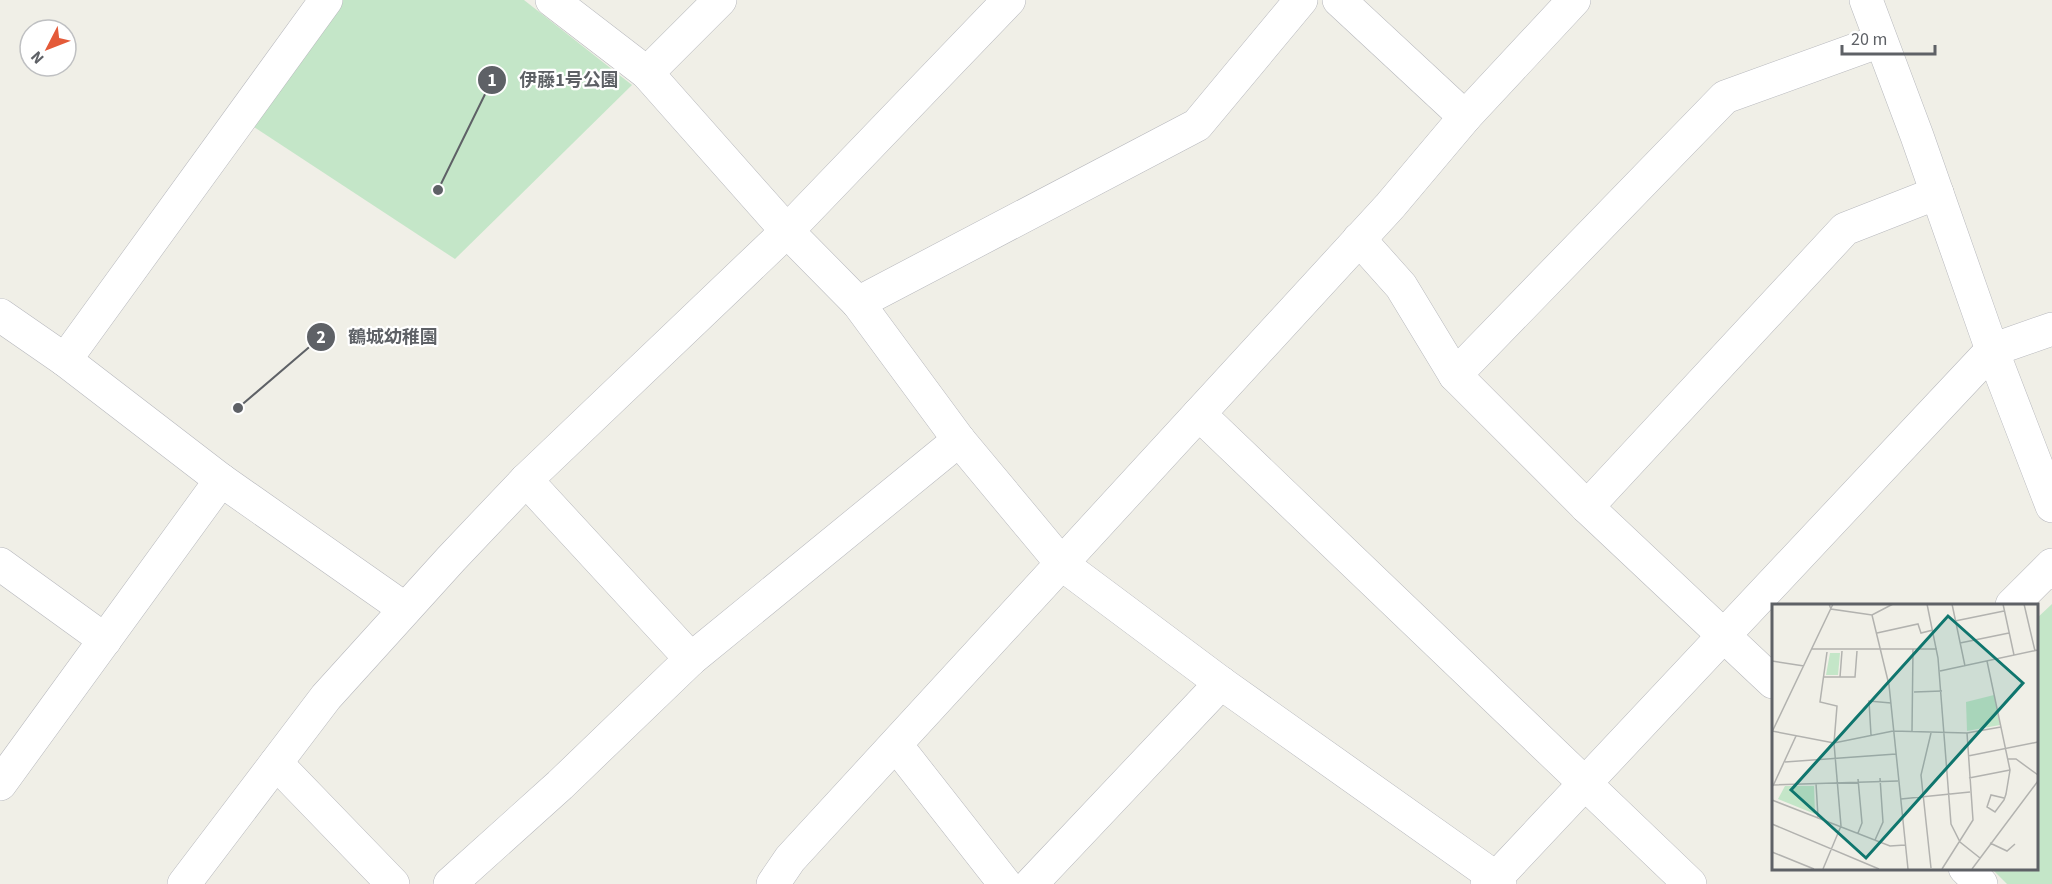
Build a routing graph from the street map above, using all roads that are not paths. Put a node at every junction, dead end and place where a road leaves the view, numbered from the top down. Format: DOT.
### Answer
graph roads {
  1 [pos="326,0"];
  2 [pos="552,0"];
  3 [pos="720,0"];
  4 [pos="1009,0"];
  5 [pos="1301,0"];
  6 [pos="1339,0"];
  7 [pos="1574,0"];
  8 [pos="1866,0"];
  9 [pos="1880,41"];
  10 [pos="647,73"];
  11 [pos="1465,117"];
  12 [pos="1938,193"];
  13 [pos="787,231"];
  14 [pos="1359,239"];
  15 [pos="858,303"];
  16 [pos="0,315"];
  17 [pos="2052,329"];
  18 [pos="1992,351"];
  19 [pos="65,360"];
  20 [pos="1455,375"];
  21 [pos="1199,414"];
  22 [pos="959,440"];
  23 [pos="221,480"];
  24 [pos="526,480"];
  25 [pos="2052,506"];
  26 [pos="1587,507"];
  27 [pos="0,564"];
  28 [pos="2052,564"];
  29 [pos="1062,565"];
  30 [pos="2013,604"];
  31 [pos="405,609"];
  32 [pos="1723,637"];
  33 [pos="105,640"];
  34 [pos="691,659"];
  35 [pos="1772,681"];
  36 [pos="1221,683"];
  37 [pos="896,746"];
  38 [pos="276,764"];
  39 [pos="1583,783"];
  40 [pos="0,784"];
  41 [pos="1967,869"];
  42 [pos="1494,882"];
  43 [pos="183,884"];
  44 [pos="393,884"];
  45 [pos="450,884"];
  46 [pos="773,884"];
  47 [pos="1005,884"];
  48 [pos="1030,884"];
  49 [pos="1690,884"];
  50 [pos="1981,884"];
  1 -- 19 [label="street"];
  2 -- 10 [label="street"];
  3 -- 10 [label="street"];
  4 -- 13 [label="street"];
  5 -- 15 [label="street"];
  6 -- 11 [label="street"];
  7 -- 11 [label="street"];
  8 -- 9 [label="street"];
  9 -- 12 [label="street"];
  9 -- 20 [label="street"];
  10 -- 13 [label="street"];
  11 -- 14 [label="street"];
  12 -- 18 [label="street"];
  12 -- 26 [label="street"];
  13 -- 15 [label="street"];
  13 -- 24 [label="street"];
  14 -- 20 [label="street"];
  14 -- 21 [label="street"];
  15 -- 22 [label="street"];
  16 -- 19 [label="street"];
  17 -- 18 [label="street"];
  18 -- 25 [label="street"];
  18 -- 32 [label="street"];
  19 -- 23 [label="street"];
  20 -- 26 [label="street"];
  21 -- 29 [label="street"];
  21 -- 39 [label="street"];
  22 -- 29 [label="street"];
  22 -- 34 [label="street"];
  23 -- 31 [label="street"];
  23 -- 33 [label="street"];
  24 -- 31 [label="street"];
  24 -- 34 [label="street"];
  26 -- 32 [label="street"];
  27 -- 33 [label="street"];
  28 -- 30 [label="street"];
  29 -- 36 [label="street"];
  29 -- 37 [label="street"];
  31 -- 38 [label="street"];
  32 -- 35 [label="street"];
  32 -- 39 [label="street"];
  33 -- 40 [label="street"];
  34 -- 45 [label="street"];
  36 -- 42 [label="street"];
  36 -- 48 [label="street"];
  37 -- 46 [label="street"];
  37 -- 47 [label="street"];
  38 -- 43 [label="street"];
  38 -- 44 [label="street"];
  39 -- 42 [label="street"];
  39 -- 49 [label="street"];
  41 -- 50 [label="street"];
}
